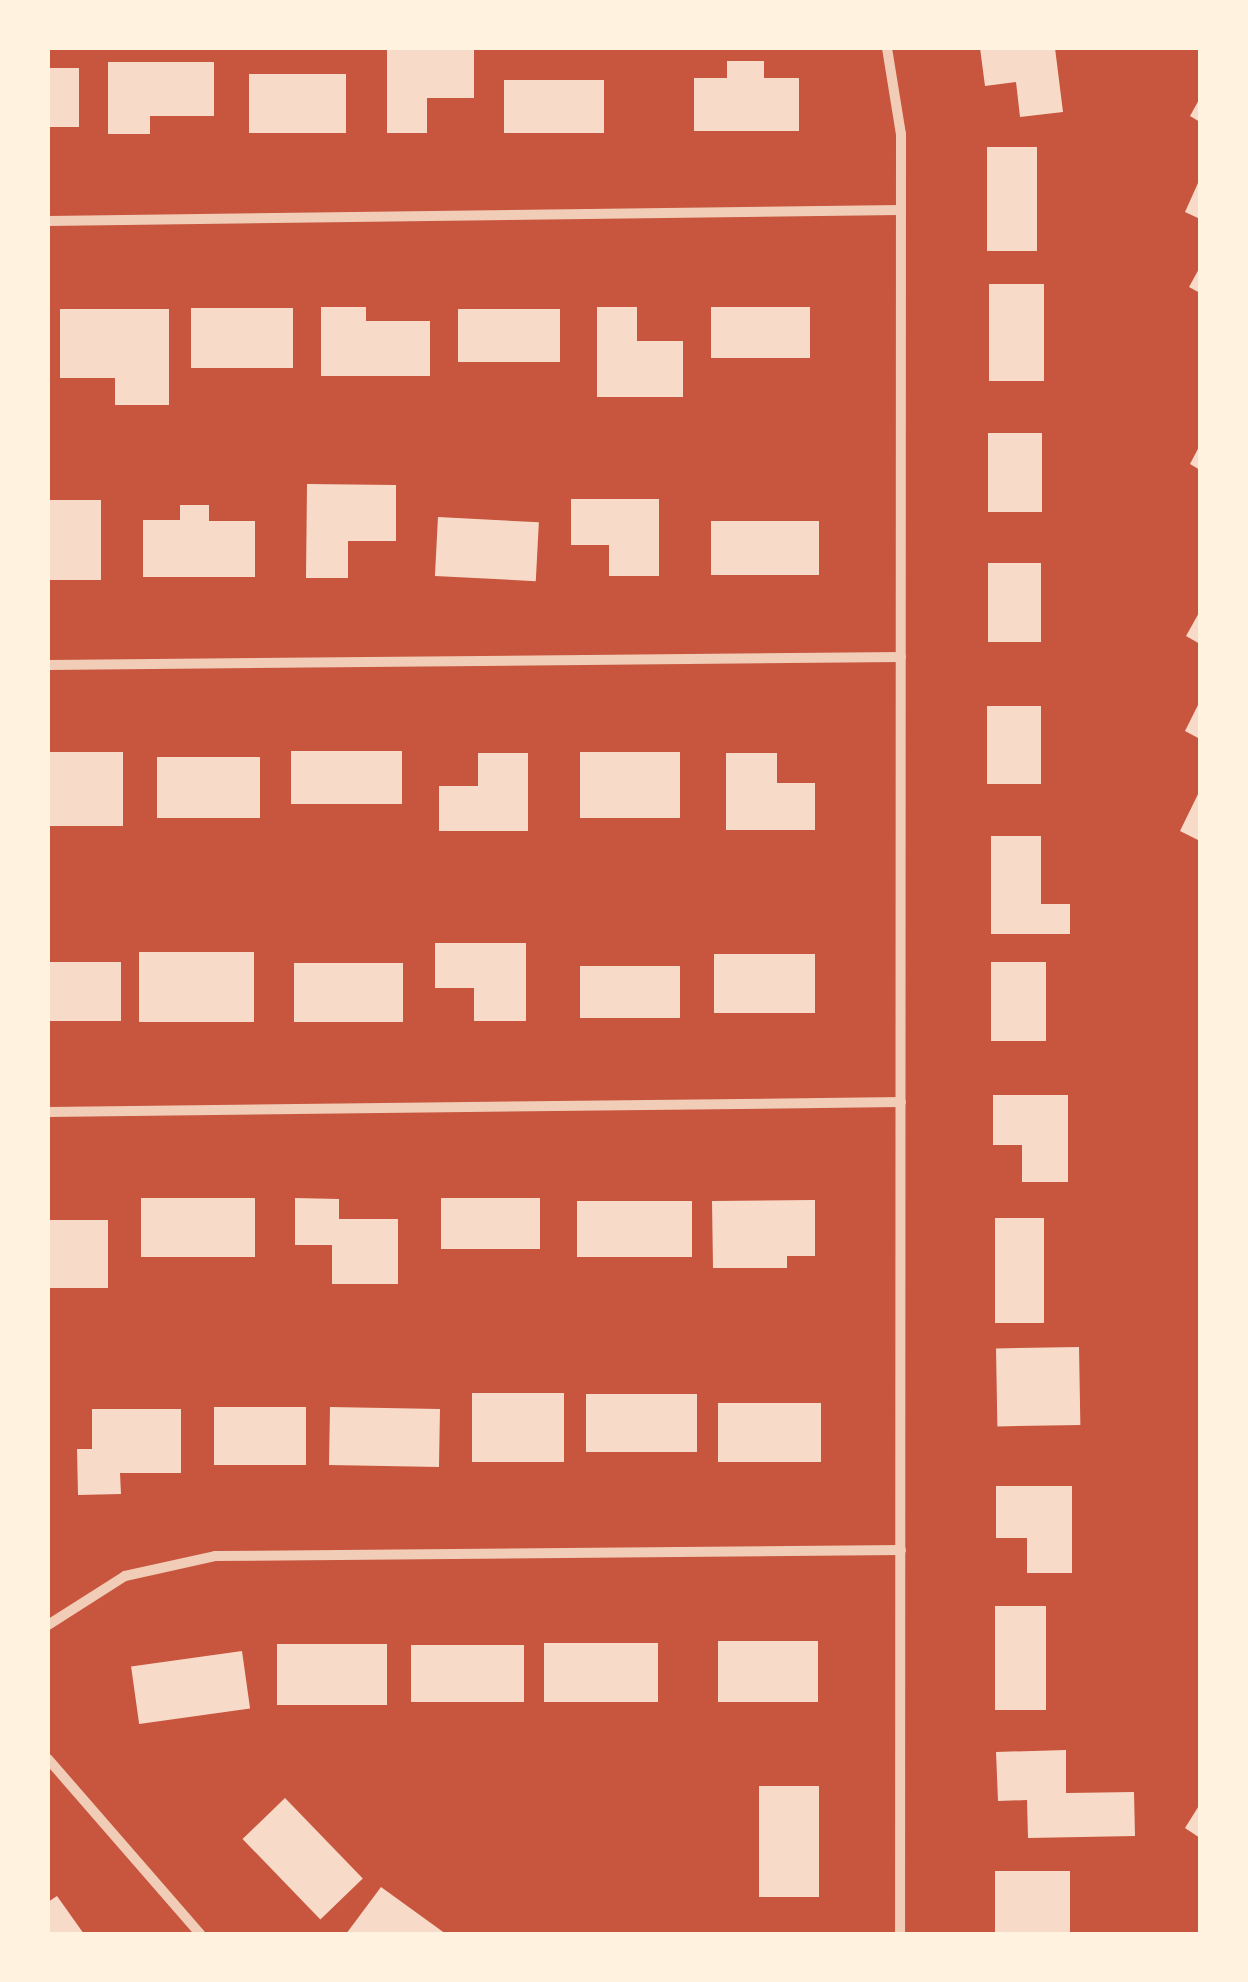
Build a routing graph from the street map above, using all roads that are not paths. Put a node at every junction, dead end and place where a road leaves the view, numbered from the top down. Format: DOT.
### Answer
graph roads {
  1 [pos="887,48"];
  2 [pos="900,210"];
  3 [pos="48,221"];
  4 [pos="902,658"];
  5 [pos="48,665"];
  6 [pos="901,1102"];
  7 [pos="48,1112"];
  8 [pos="902,1550"];
  9 [pos="48,1625"];
  10 [pos="48,1759"];
  11 [pos="200,1934"];
  12 [pos="900,1934"];
  1 -- 2 [label="street"];
  2 -- 3 [label="street"];
  2 -- 4 [label="street"];
  4 -- 5 [label="street"];
  4 -- 6 [label="street"];
  6 -- 7 [label="street"];
  6 -- 8 [label="street"];
  8 -- 9 [label="street"];
  8 -- 12 [label="street"];
  10 -- 11 [label="street"];
}
